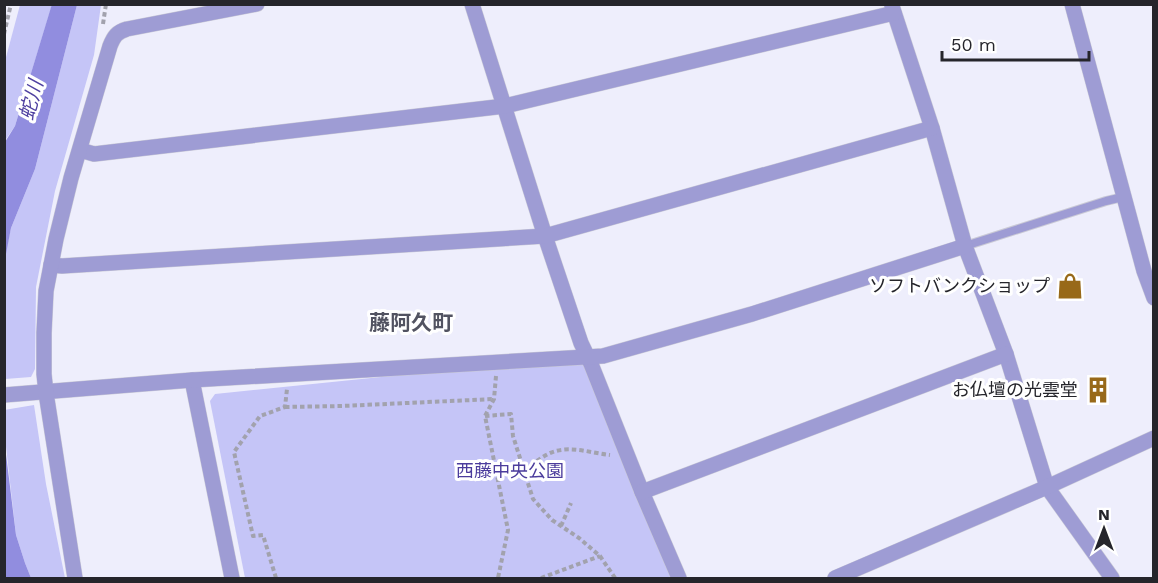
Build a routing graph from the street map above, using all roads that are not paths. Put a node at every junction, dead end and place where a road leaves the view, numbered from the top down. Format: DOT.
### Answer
graph roads {
  1 [pos="257,4"];
  2 [pos="472,4"];
  3 [pos="1072,4"];
  4 [pos="893,9"];
  5 [pos="505,106"];
  6 [pos="932,128"];
  7 [pos="80,150"];
  8 [pos="1123,196"];
  9 [pos="545,236"];
  10 [pos="964,246"];
  11 [pos="51,265"];
  12 [pos="1148,269"];
  13 [pos="1154,298"];
  14 [pos="1006,354"];
  15 [pos="587,356"];
  16 [pos="192,380"];
  17 [pos="46,393"];
  18 [pos="4,395"];
  19 [pos="1154,438"];
  20 [pos="1047,487"];
  21 [pos="642,492"];
  22 [pos="75,579"];
  23 [pos="232,579"];
  24 [pos="679,579"];
  25 [pos="835,579"];
  26 [pos="1112,579"];
  1 -- 7 [label="street"];
  2 -- 5 [label="street"];
  3 -- 8 [label="street"];
  4 -- 5 [label="street"];
  4 -- 6 [label="street"];
  5 -- 7 [label="street"];
  5 -- 9 [label="street"];
  6 -- 9 [label="street"];
  6 -- 10 [label="street"];
  7 -- 11 [label="street"];
  8 -- 10 [label="lane"];
  8 -- 12 [label="street"];
  9 -- 11 [label="street"];
  9 -- 15 [label="street"];
  10 -- 14 [label="street"];
  10 -- 15 [label="street"];
  11 -- 17 [label="street"];
  12 -- 13 [label="street"];
  14 -- 20 [label="street"];
  14 -- 21 [label="street"];
  15 -- 16 [label="street"];
  15 -- 21 [label="street"];
  16 -- 17 [label="street"];
  16 -- 23 [label="street"];
  17 -- 18 [label="street"];
  17 -- 22 [label="street"];
  19 -- 20 [label="street"];
  20 -- 25 [label="street"];
  20 -- 26 [label="street"];
  21 -- 24 [label="street"];
}
